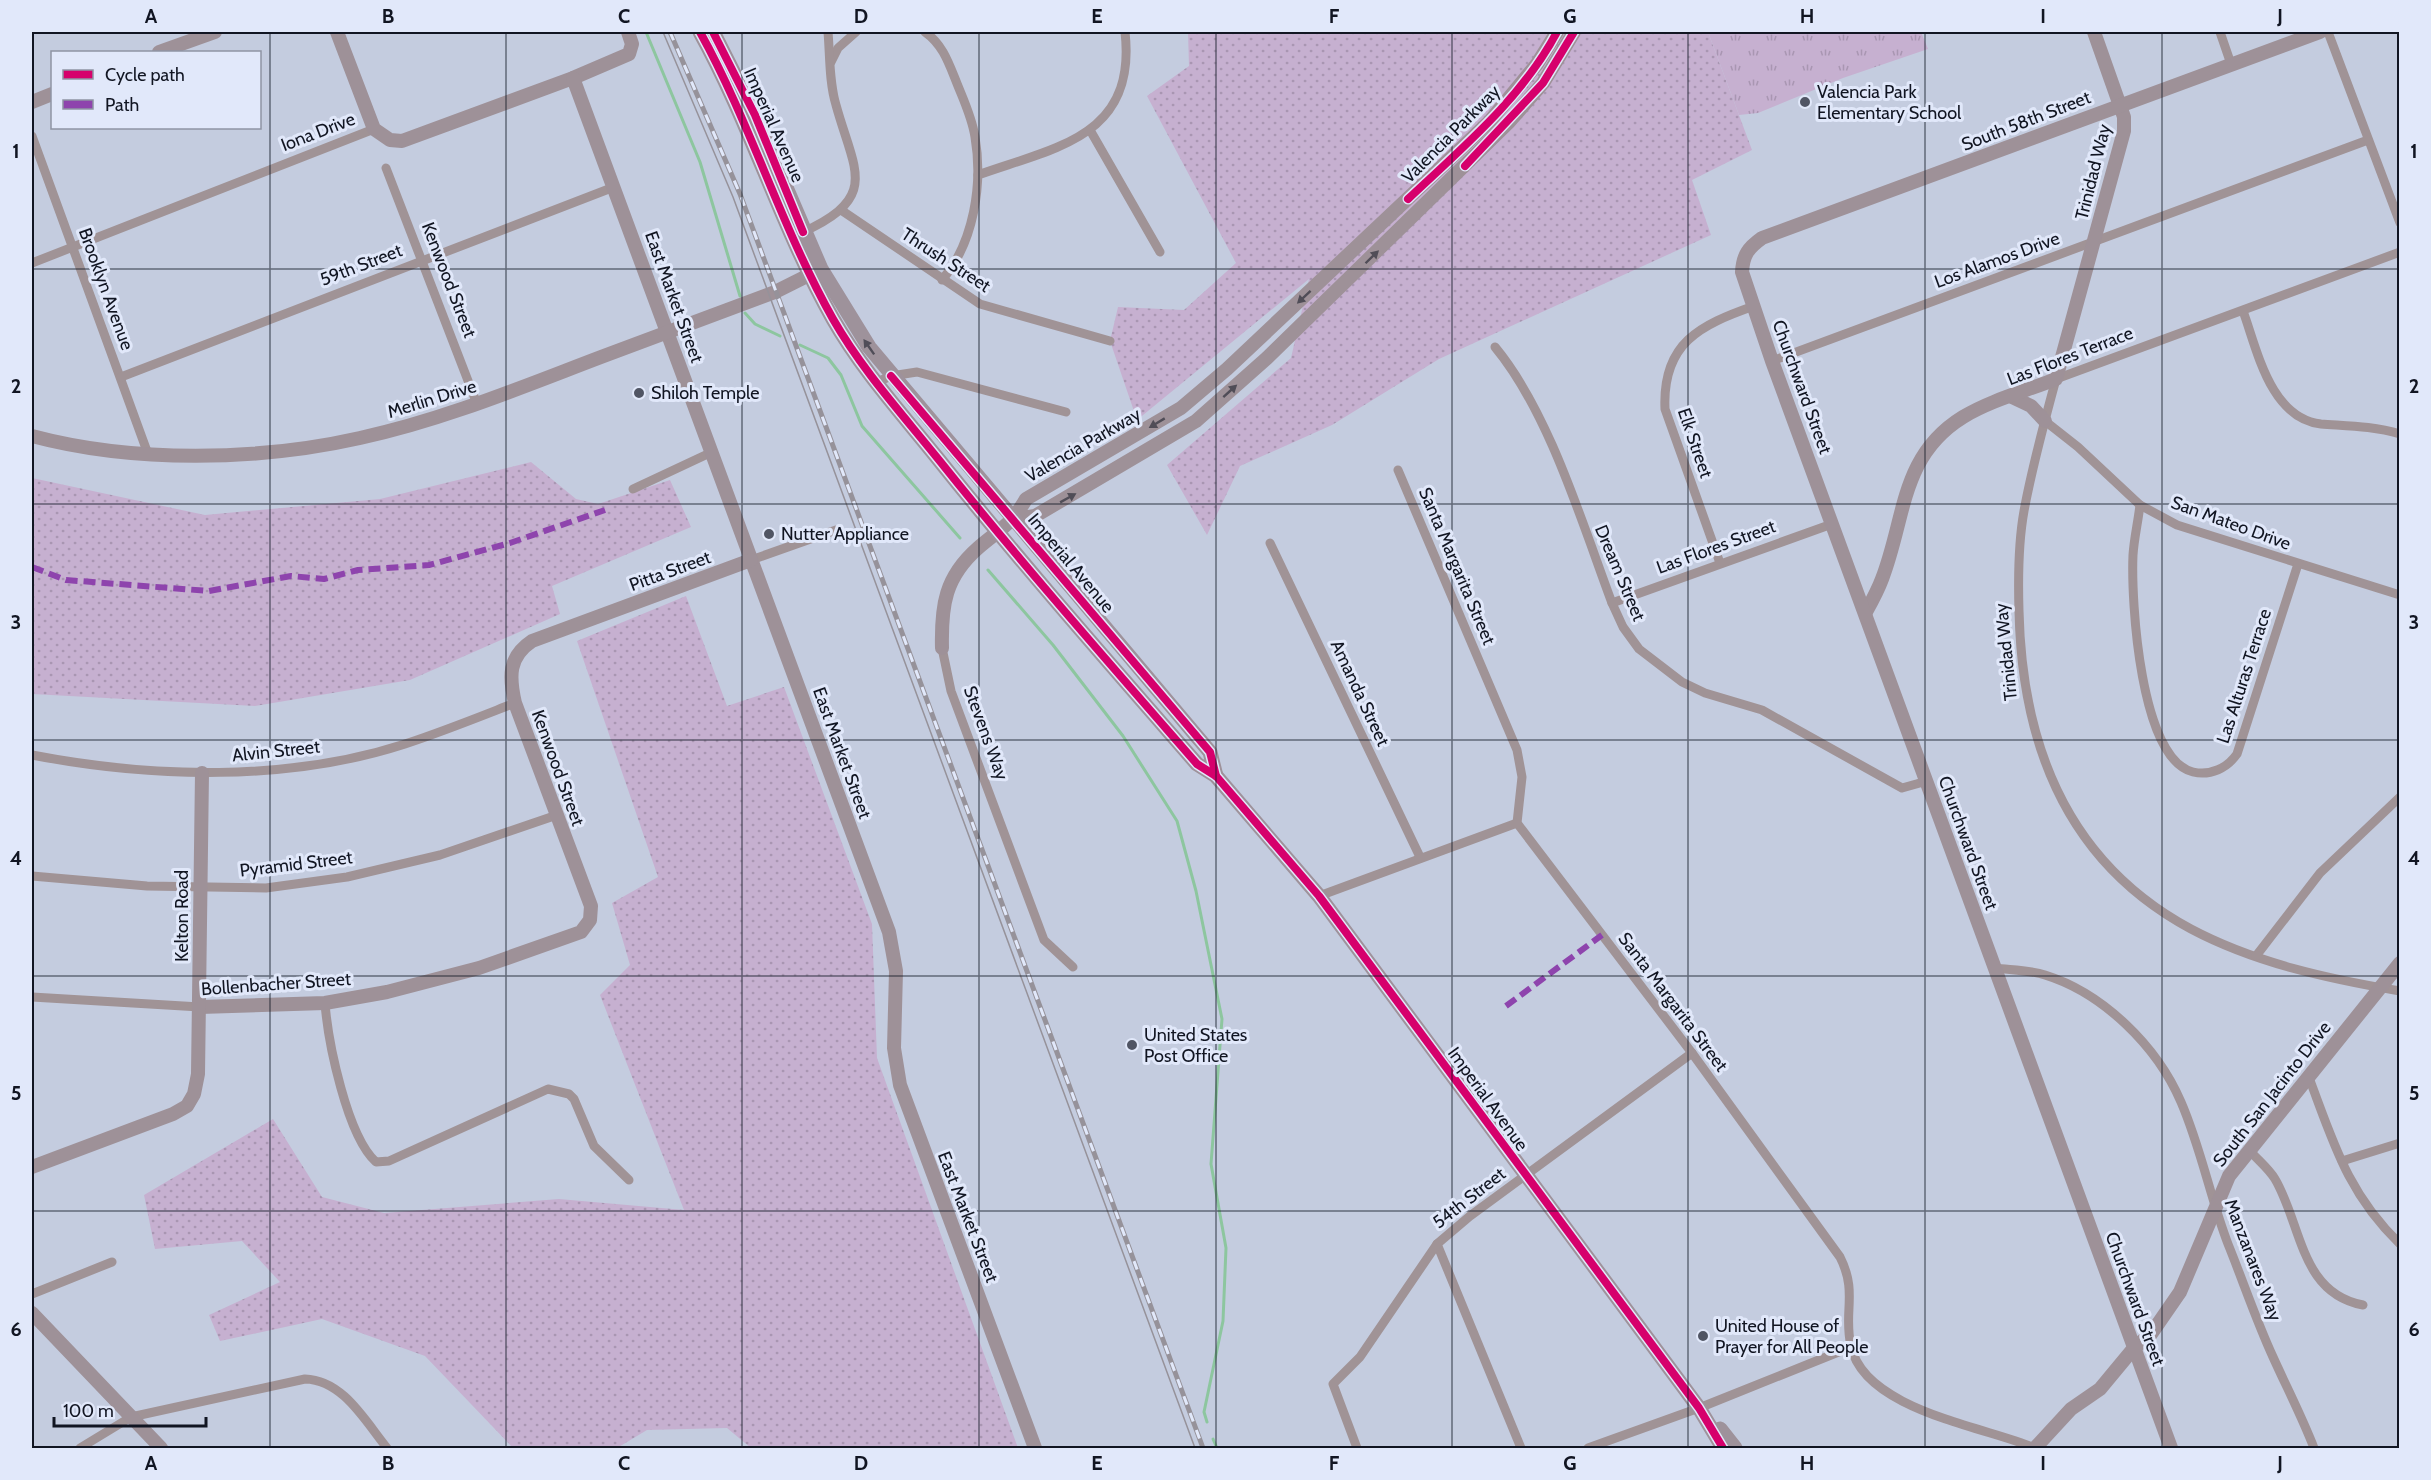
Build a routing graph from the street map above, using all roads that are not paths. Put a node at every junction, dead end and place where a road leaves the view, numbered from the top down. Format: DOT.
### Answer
graph roads {
  1 [pos="215,32"];
  2 [pos="338,32"];
  3 [pos="628,32"];
  4 [pos="700,32"];
  5 [pos="713,32"];
  6 [pos="828,32"];
  7 [pos="856,32"];
  8 [pos="925,32"];
  9 [pos="1125,32"];
  10 [pos="1557,32"];
  11 [pos="1574,32"];
  12 [pos="2094,32"];
  13 [pos="2220,32"];
  14 [pos="2320,32"];
  15 [pos="2328,32"];
  16 [pos="162,51"];
  17 [pos="830,64"];
  18 [pos="2231,64"];
  19 [pos="573,78"];
  20 [pos="51,94"];
  21 [pos="32,102"];
  22 [pos="2120,104"];
  23 [pos="374,129"];
  24 [pos="1090,130"];
  25 [pos="32,136"];
  26 [pos="2368,140"];
  27 [pos="386,168"];
  28 [pos="978,175"];
  29 [pos="614,187"];
  30 [pos="841,210"];
  31 [pos="2400,223"];
  32 [pos="798,234"];
  33 [pos="2095,242"];
  34 [pos="73,247"];
  35 [pos="1747,249"];
  36 [pos="1160,252"];
  37 [pos="2400,252"];
  38 [pos="422,259"];
  39 [pos="32,263"];
  40 [pos="815,272"];
  41 [pos="942,280"];
  42 [pos="1754,306"];
  43 [pos="2243,310"];
  44 [pos="667,332"];
  45 [pos="1110,341"];
  46 [pos="1495,347"];
  47 [pos="1772,361"];
  48 [pos="121,377"];
  49 [pos="884,379"];
  50 [pos="2056,379"];
  51 [pos="2012,397"];
  52 [pos="477,404"];
  53 [pos="1066,412"];
  54 [pos="2045,421"];
  55 [pos="2400,434"];
  56 [pos="32,436"];
  57 [pos="712,452"];
  58 [pos="148,454"];
  59 [pos="1398,470"];
  60 [pos="633,489"];
  61 [pos="2140,505"];
  62 [pos="1014,519"];
  63 [pos="1832,524"];
  64 [pos="836,530"];
  65 [pos="997,533"];
  66 [pos="1270,543"];
  67 [pos="751,560"];
  68 [pos="1720,562"];
  69 [pos="2298,564"];
  70 [pos="2400,595"];
  71 [pos="1612,603"];
  72 [pos="1866,612"];
  73 [pos="942,648"];
  74 [pos="519,652"];
  75 [pos="515,703"];
  76 [pos="32,755"];
  77 [pos="202,773"];
  78 [pos="1216,776"];
  79 [pos="1927,781"];
  80 [pos="2400,797"];
  81 [pos="557,815"];
  82 [pos="1517,823"];
  83 [pos="1420,857"];
  84 [pos="32,876"];
  85 [pos="200,888"];
  86 [pos="587,895"];
  87 [pos="1319,896"];
  88 [pos="2256,956"];
  89 [pos="2400,963"];
  90 [pos="1073,967"];
  91 [pos="1995,968"];
  92 [pos="2380,988"];
  93 [pos="2400,991"];
  94 [pos="32,997"];
  95 [pos="325,1003"];
  96 [pos="200,1007"];
  97 [pos="1692,1053"];
  98 [pos="2308,1075"];
  99 [pos="2400,1143"];
  100 [pos="2250,1151"];
  101 [pos="2342,1161"];
  102 [pos="33,1162"];
  103 [pos="1526,1176"];
  104 [pos="629,1180"];
  105 [pos="2214,1208"];
  106 [pos="1437,1244"];
  107 [pos="2400,1244"];
  108 [pos="112,1262"];
  109 [pos="32,1294"];
  110 [pos="2363,1305"];
  111 [pos="32,1313"];
  112 [pos="1851,1347"];
  113 [pos="2134,1348"];
  114 [pos="1699,1408"];
  115 [pos="131,1417"];
  116 [pos="2035,1448"];
  117 [pos="80,1449"];
  118 [pos="161,1449"];
  119 [pos="387,1449"];
  120 [pos="1035,1449"];
  121 [pos="1357,1449"];
  122 [pos="1521,1449"];
  123 [pos="1588,1449"];
  124 [pos="1723,1449"];
  125 [pos="1735,1449"];
  126 [pos="2171,1449"];
  127 [pos="2314,1449"];
  1 -- 16 [label="street"];
  2 -- 23 [label="street"];
  3 -- 19 [label="street, Iona Drive"];
  4 -- 32 [label="main road, Imperial Avenue"];
  5 -- 32 [label="main road, Imperial Avenue"];
  6 -- 17 [label="street"];
  7 -- 17 [label="street"];
  8 -- 28 [label="street"];
  9 -- 24 [label="street"];
  10 -- 62 [label="street, Valencia Parkway, one-way"];
  62 -- 11 [label="street, Valencia Parkway, one-way"];
  12 -- 22 [label="street, Trinidad Way"];
  13 -- 18 [label="street"];
  14 -- 18 [label="street, South 58th Street"];
  15 -- 26 [label="street"];
  17 -- 30 [label="street"];
  18 -- 22 [label="street, South 58th Street"];
  19 -- 23 [label="street, Iona Drive"];
  19 -- 29 [label="street, East Market Street"];
  20 -- 21 [label="street"];
  22 -- 33 [label="street, Trinidad Way"];
  22 -- 35 [label="street, South 58th Street"];
  23 -- 34 [label="street, Iona Drive"];
  24 -- 28 [label="street"];
  24 -- 36 [label="street"];
  25 -- 34 [label="street, Brooklyn Avenue"];
  26 -- 31 [label="street"];
  26 -- 33 [label="street, Los Alamos Drive"];
  27 -- 38 [label="street, Kenwood Street"];
  28 -- 41 [label="street"];
  29 -- 38 [label="street, 59th Street"];
  29 -- 44 [label="street, East Market Street"];
  30 -- 32 [label="street"];
  30 -- 41 [label="street, Thrush Street"];
  32 -- 40 [label="main road, Imperial Avenue"];
  33 -- 47 [label="street, Los Alamos Drive"];
  33 -- 50 [label="street, Trinidad Way"];
  34 -- 39 [label="street, Iona Drive"];
  34 -- 48 [label="street, Brooklyn Avenue"];
  35 -- 42 [label="street, Churchward Street"];
  37 -- 43 [label="street, Las Flores Terrace"];
  38 -- 48 [label="street, 59th Street"];
  38 -- 52 [label="street, Kenwood Street"];
  40 -- 44 [label="street, Merlin Drive"];
  40 -- 49 [label="main road, Imperial Avenue"];
  41 -- 45 [label="street, Thrush Street"];
  42 -- 47 [label="street, Churchward Street"];
  42 -- 68 [label="street, Elk Street"];
  43 -- 50 [label="street, Las Flores Terrace"];
  43 -- 55 [label="street"];
  44 -- 52 [label="street, Merlin Drive"];
  44 -- 57 [label="street, East Market Street"];
  46 -- 71 [label="street, Dream Street"];
  47 -- 63 [label="street, Churchward Street"];
  48 -- 58 [label="street, Brooklyn Avenue"];
  49 -- 53 [label="street"];
  49 -- 62 [label="main road, Imperial Avenue"];
  49 -- 65 [label="main road, Imperial Avenue"];
  50 -- 51 [label="street, Las Flores Terrace"];
  50 -- 54 [label="street, Trinidad Way"];
  51 -- 54 [label="street"];
  51 -- 72 [label="street, Las Flores Terrace"];
  52 -- 58 [label="street, Merlin Drive"];
  54 -- 61 [label="street, San Mateo Drive"];
  54 -- 88 [label="street, Trinidad Way"];
  56 -- 58 [label="street, Merlin Drive"];
  57 -- 60 [label="street"];
  57 -- 67 [label="street, East Market Street"];
  59 -- 82 [label="street, Santa Margarita Street"];
  61 -- 69 [label="street, San Mateo Drive"];
  61 -- 69 [label="street, Las Alturas Terrace"];
  62 -- 65 [label="street, Stevens Way"];
  62 -- 78 [label="main road, Imperial Avenue"];
  63 -- 68 [label="street, Las Flores Street"];
  63 -- 72 [label="street, Churchward Street"];
  64 -- 67 [label="street, Pitta Street"];
  65 -- 73 [label="street, Stevens Way"];
  65 -- 78 [label="main road, Imperial Avenue"];
  66 -- 83 [label="street, Amanda Street"];
  67 -- 74 [label="street, Pitta Street"];
  67 -- 120 [label="street, East Market Street"];
  68 -- 71 [label="street, Las Flores Street"];
  69 -- 70 [label="street, San Mateo Drive"];
  71 -- 79 [label="street, Dream Street"];
  72 -- 79 [label="street, Churchward Street"];
  73 -- 90 [label="street, Stevens Way"];
  74 -- 75 [label="street, Kenwood Street"];
  75 -- 77 [label="street, Alvin Street"];
  75 -- 81 [label="street, Kenwood Street"];
  76 -- 77 [label="street, Alvin Street"];
  77 -- 85 [label="street, Kelton Road"];
  78 -- 87 [label="main road, Imperial Avenue"];
  79 -- 91 [label="street, Churchward Street"];
  80 -- 88 [label="street"];
  81 -- 85 [label="street, Pyramid Street"];
  81 -- 86 [label="street, Kenwood Street"];
  82 -- 83 [label="street"];
  82 -- 97 [label="street, Santa Margarita Street"];
  83 -- 87 [label="street"];
  84 -- 85 [label="street, Pyramid Street"];
  85 -- 96 [label="street, Kelton Road"];
  86 -- 95 [label="street, Bollenbacher Street"];
  87 -- 103 [label="main road, Imperial Avenue"];
  88 -- 92 [label="street, Trinidad Way"];
  89 -- 92 [label="street, South San Jacinto Drive"];
  91 -- 105 [label="street, Manzanares Way"];
  91 -- 113 [label="street, Churchward Street"];
  92 -- 93 [label="street, Trinidad Way"];
  92 -- 98 [label="street, South San Jacinto Drive"];
  94 -- 96 [label="street, Bollenbacher Street"];
  95 -- 96 [label="street, Bollenbacher Street"];
  95 -- 104 [label="street"];
  96 -- 102 [label="street, Kelton Road"];
  97 -- 103 [label="street, 54th Street"];
  97 -- 112 [label="street, Santa Margarita Street"];
  98 -- 100 [label="street, South San Jacinto Drive"];
  98 -- 101 [label="street"];
  99 -- 101 [label="street"];
  100 -- 105 [label="street, South San Jacinto Drive"];
  100 -- 110 [label="street"];
  101 -- 107 [label="street"];
  103 -- 106 [label="street, 54th Street"];
  103 -- 114 [label="main road, Imperial Avenue"];
  105 -- 113 [label="street, South San Jacinto Drive"];
  105 -- 127 [label="street, Manzanares Way"];
  106 -- 121 [label="street, 54th Street"];
  106 -- 122 [label="street"];
  108 -- 109 [label="street"];
  111 -- 115 [label="street"];
  112 -- 114 [label="street"];
  112 -- 116 [label="street, Santa Margarita Street"];
  113 -- 116 [label="street, South San Jacinto Drive"];
  113 -- 126 [label="street, Churchward Street"];
  114 -- 123 [label="street"];
  114 -- 124 [label="main road, Imperial Avenue"];
  114 -- 125 [label="main road, Imperial Avenue"];
  115 -- 117 [label="street"];
  115 -- 118 [label="street"];
  115 -- 119 [label="street"];
}
